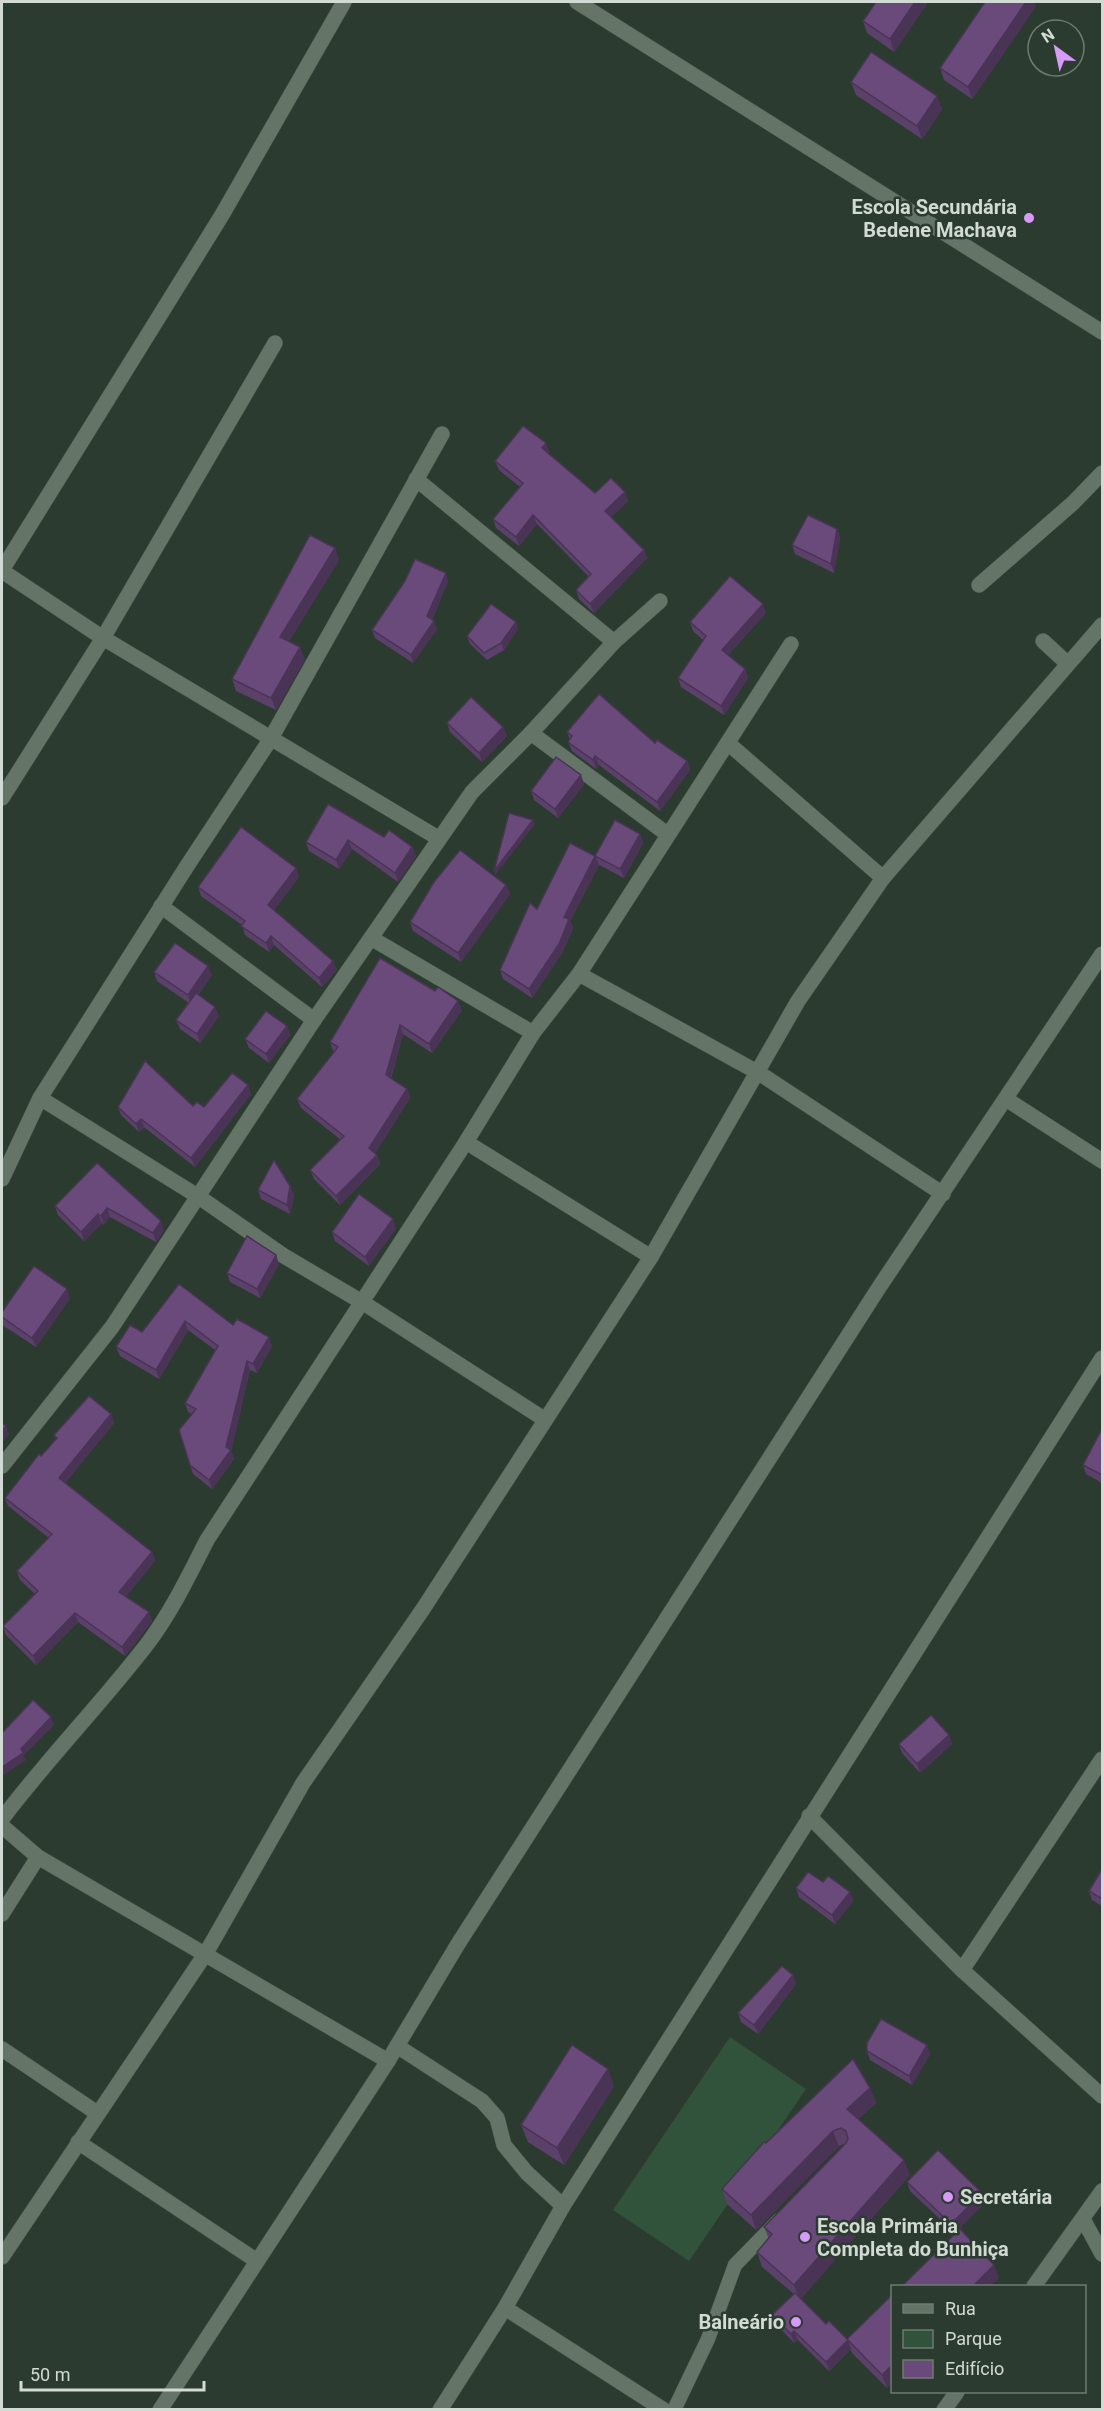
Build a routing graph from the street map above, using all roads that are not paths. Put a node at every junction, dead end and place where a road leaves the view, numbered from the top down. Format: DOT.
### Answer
graph roads {
  1 [pos="344,2"];
  2 [pos="577,2"];
  3 [pos="1102,332"];
  4 [pos="274,343"];
  5 [pos="442,434"];
  6 [pos="1102,473"];
  7 [pos="416,479"];
  8 [pos="2,571"];
  9 [pos="979,585"];
  10 [pos="660,601"];
  11 [pos="1102,625"];
  12 [pos="103,638"];
  13 [pos="1043,641"];
  14 [pos="614,642"];
  15 [pos="792,644"];
  16 [pos="1068,664"];
  17 [pos="531,733"];
  18 [pos="270,740"];
  19 [pos="729,744"];
  20 [pos="2,798"];
  21 [pos="667,834"];
  22 [pos="438,838"];
  23 [pos="883,878"];
  24 [pos="161,906"];
  25 [pos="371,938"];
  26 [pos="1102,954"];
  27 [pos="579,974"];
  28 [pos="314,1020"];
  29 [pos="533,1033"];
  30 [pos="759,1073"];
  31 [pos="40,1098"];
  32 [pos="1006,1100"];
  33 [pos="466,1142"];
  34 [pos="1102,1161"];
  35 [pos="2,1179"];
  36 [pos="944,1194"];
  37 [pos="199,1197"];
  38 [pos="651,1257"];
  39 [pos="362,1302"];
  40 [pos="1102,1358"];
  41 [pos="544,1419"];
  42 [pos="2,1466"];
  43 [pos="1102,1759"];
  44 [pos="809,1816"];
  45 [pos="2,1819"];
  46 [pos="2,1826"];
  47 [pos="38,1857"];
  48 [pos="2,1914"];
  49 [pos="206,1953"];
  50 [pos="962,1970"];
  51 [pos="397,2046"];
  52 [pos="2,2049"];
  53 [pos="388,2061"];
  54 [pos="1102,2096"];
  55 [pos="97,2113"];
  56 [pos="78,2142"];
  57 [pos="1102,2191"];
  58 [pos="563,2206"];
  59 [pos="793,2206"];
  60 [pos="1083,2219"];
  61 [pos="1102,2254"];
  62 [pos="2,2257"];
  63 [pos="257,2261"];
  64 [pos="1035,2285"];
  65 [pos="505,2308"];
  66 [pos="956,2393"];
  67 [pos="160,2409"];
  68 [pos="440,2409"];
  69 [pos="664,2409"];
  70 [pos="674,2409"];
  71 [pos="944,2409"];
  1 -- 8 [label="street"];
  2 -- 3 [label="street"];
  4 -- 12 [label="street"];
  5 -- 7 [label="street"];
  6 -- 9 [label="street"];
  7 -- 14 [label="street"];
  7 -- 18 [label="street"];
  8 -- 12 [label="street"];
  10 -- 14 [label="street"];
  11 -- 16 [label="street"];
  12 -- 18 [label="street"];
  12 -- 20 [label="street"];
  13 -- 16 [label="street"];
  14 -- 17 [label="street"];
  15 -- 19 [label="street"];
  16 -- 23 [label="street"];
  17 -- 21 [label="street"];
  17 -- 22 [label="street"];
  18 -- 22 [label="street"];
  18 -- 24 [label="street"];
  19 -- 21 [label="street"];
  19 -- 23 [label="street"];
  21 -- 27 [label="street"];
  22 -- 25 [label="street"];
  23 -- 30 [label="street"];
  24 -- 28 [label="street"];
  24 -- 31 [label="street"];
  25 -- 28 [label="street"];
  25 -- 29 [label="street"];
  26 -- 32 [label="street"];
  27 -- 29 [label="street"];
  27 -- 30 [label="street"];
  28 -- 37 [label="street"];
  29 -- 33 [label="street"];
  30 -- 36 [label="street"];
  30 -- 38 [label="street"];
  31 -- 35 [label="street"];
  31 -- 37 [label="street"];
  32 -- 34 [label="street"];
  32 -- 36 [label="street"];
  33 -- 38 [label="street"];
  33 -- 39 [label="street"];
  36 -- 51 [label="street"];
  37 -- 39 [label="street"];
  37 -- 42 [label="street"];
  38 -- 41 [label="street"];
  39 -- 41 [label="street"];
  39 -- 45 [label="street"];
  40 -- 44 [label="street"];
  41 -- 49 [label="street"];
  43 -- 50 [label="street"];
  44 -- 50 [label="street"];
  44 -- 58 [label="street"];
  46 -- 47 [label="street"];
  47 -- 48 [label="street"];
  47 -- 49 [label="street"];
  49 -- 53 [label="street"];
  49 -- 55 [label="street"];
  50 -- 54 [label="street"];
  51 -- 53 [label="street"];
  51 -- 58 [label="street"];
  52 -- 55 [label="street"];
  53 -- 63 [label="street"];
  55 -- 56 [label="street"];
  56 -- 62 [label="street"];
  56 -- 63 [label="street"];
  57 -- 60 [label="street"];
  58 -- 65 [label="street"];
  59 -- 70 [label="lane"];
  60 -- 61 [label="street"];
  60 -- 64 [label="street"];
  63 -- 67 [label="street"];
  65 -- 68 [label="street"];
  65 -- 69 [label="street"];
  66 -- 71 [label="street"];
}
